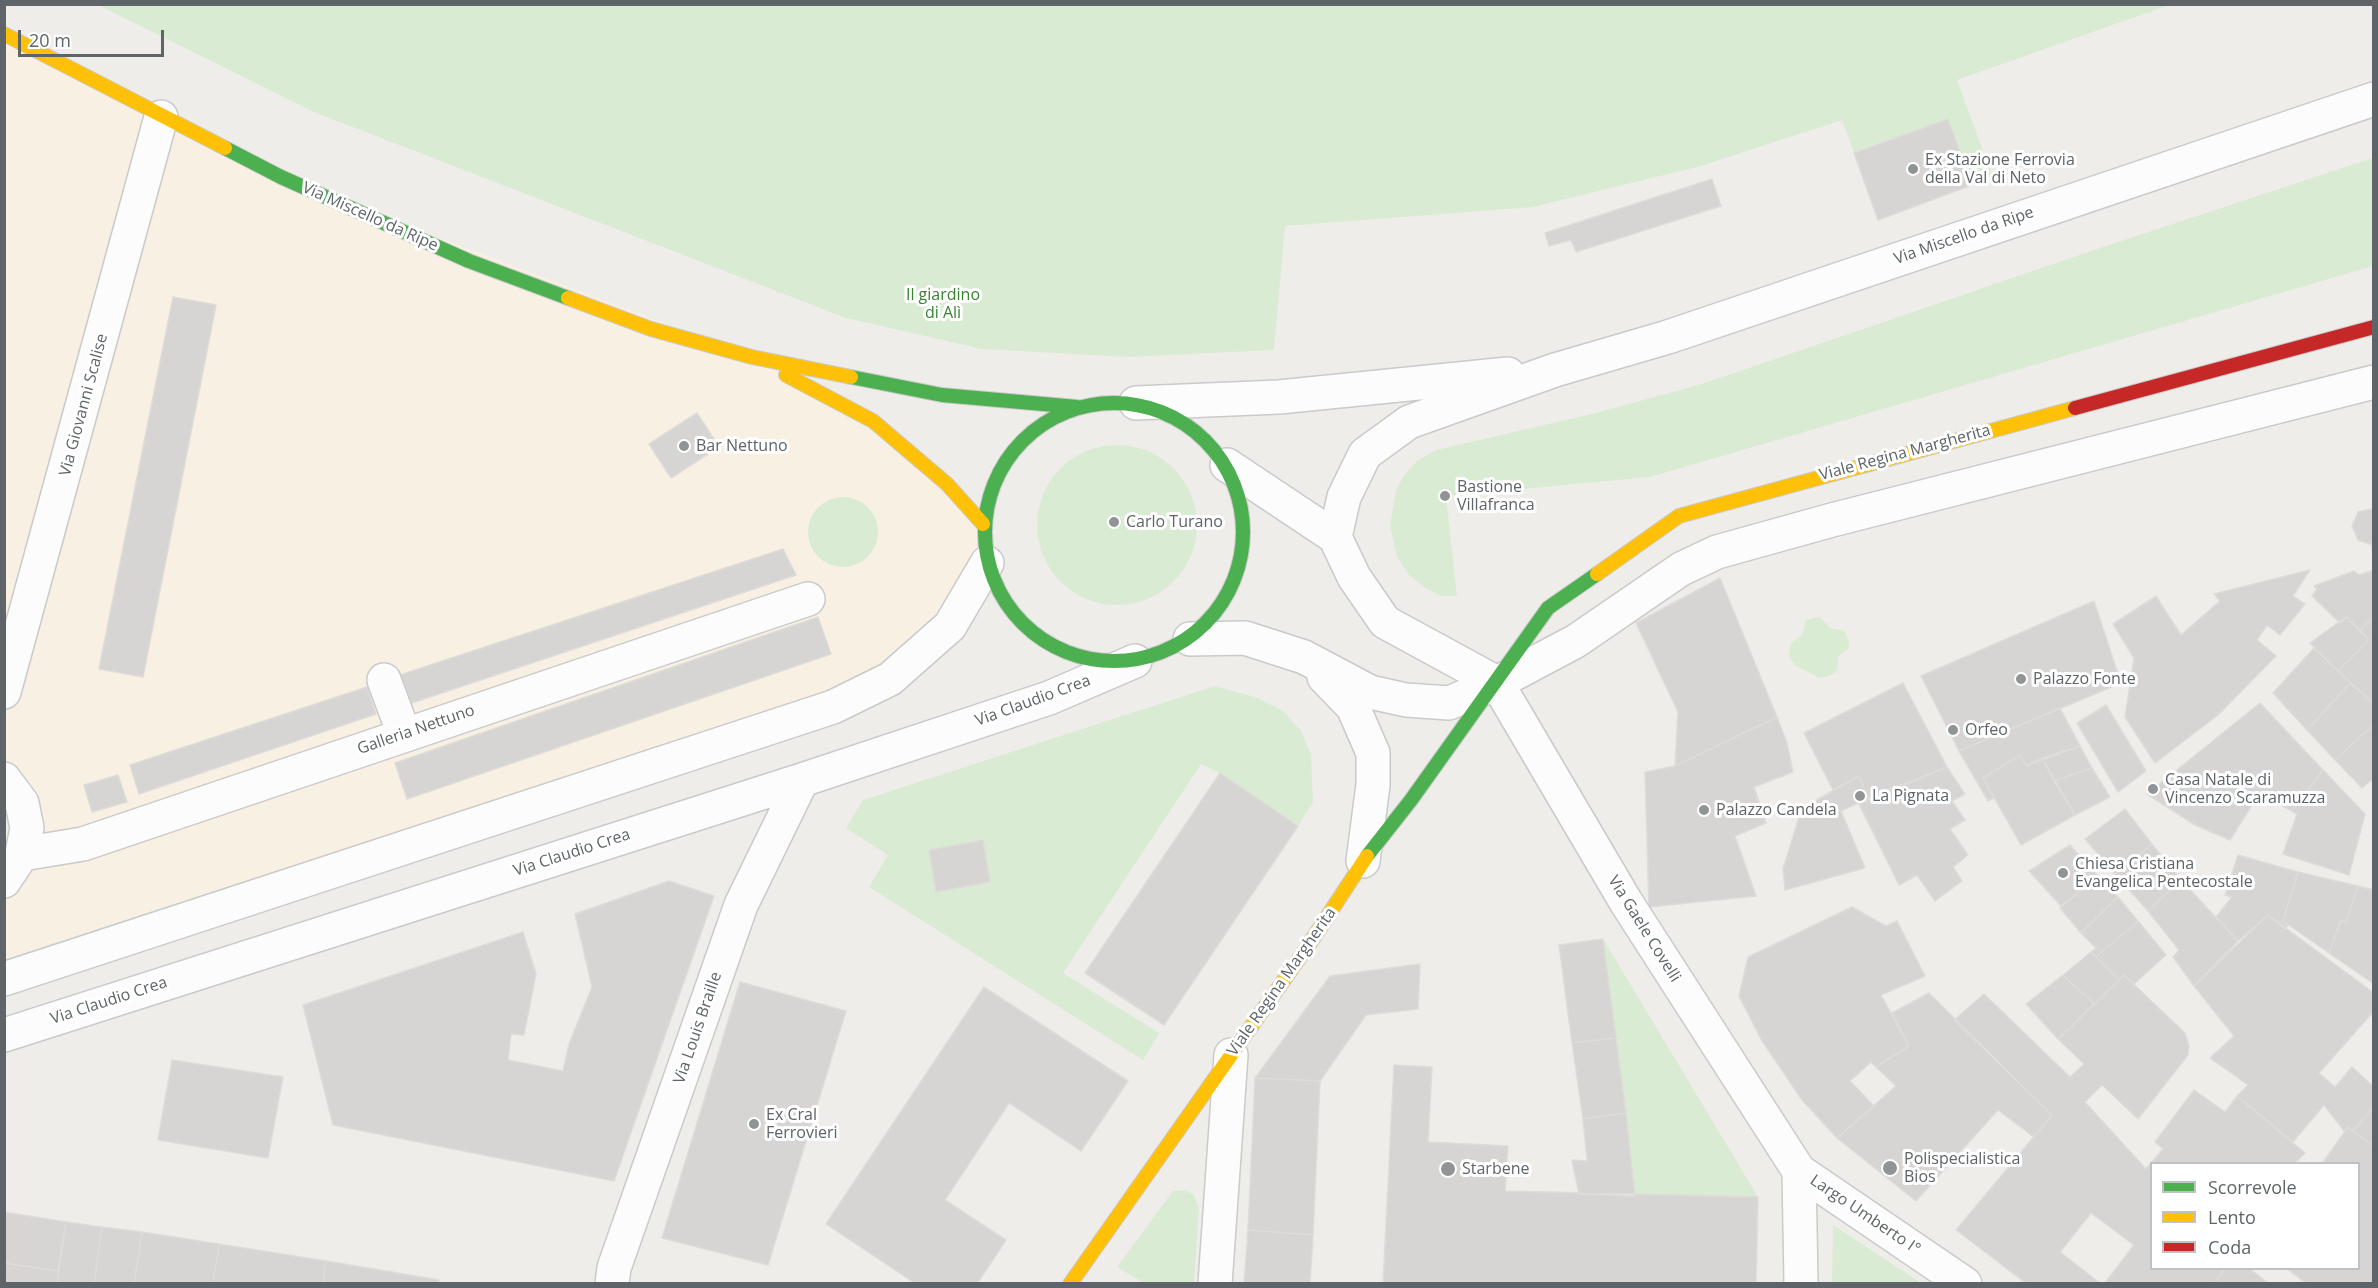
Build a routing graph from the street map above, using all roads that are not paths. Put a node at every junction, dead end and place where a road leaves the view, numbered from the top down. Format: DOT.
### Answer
graph roads {
  1 [pos="4,34"];
  2 [pos="2373,99"];
  3 [pos="161,117"];
  4 [pos="2373,327"];
  5 [pos="752,357"];
  6 [pos="1555,370"];
  7 [pos="2373,382"];
  8 [pos="1136,403"];
  9 [pos="1077,407"];
  10 [pos="1227,465"];
  11 [pos="983,524"];
  12 [pos="1335,537"];
  13 [pos="987,563"];
  14 [pos="808,599"];
  15 [pos="1190,639"];
  16 [pos="1304,657"];
  17 [pos="1135,661"];
  18 [pos="384,680"];
  19 [pos="1497,682"];
  20 [pos="4,692"];
  21 [pos="404,734"];
  22 [pos="4,779"];
  23 [pos="802,780"];
  24 [pos="22,854"];
  25 [pos="1363,861"];
  26 [pos="4,881"];
  27 [pos="4,979"];
  28 [pos="4,1035"];
  29 [pos="1231,1055"];
  30 [pos="1799,1171"];
  31 [pos="612,1284"];
  32 [pos="1070,1284"];
  33 [pos="1215,1284"];
  34 [pos="1801,1284"];
  35 [pos="1965,1284"];
  1 -- 3 [label="main road, Via Miscello da Ripe"];
  2 -- 6 [label="street, Via Miscello da Ripe"];
  3 -- 5 [label="main road, Via Miscello da Ripe"];
  3 -- 20 [label="street, Via Giovanni Scalise"];
  4 -- 19 [label="main road, Viale Regina Margherita"];
  5 -- 9 [label="main road"];
  5 -- 11 [label="main road"];
  6 -- 8 [label="street"];
  6 -- 12 [label="street"];
  7 -- 19 [label="street, Viale Regina Margherita"];
  8 -- 9 [label="main road"];
  8 -- 10 [label="main road"];
  9 -- 11 [label="main road"];
  10 -- 12 [label="street"];
  10 -- 15 [label="main road"];
  11 -- 13 [label="main road"];
  12 -- 19 [label="street"];
  13 -- 17 [label="main road"];
  13 -- 27 [label="street"];
  14 -- 21 [label="street, Galleria Nettuno"];
  15 -- 16 [label="street"];
  15 -- 17 [label="main road"];
  16 -- 19 [label="street"];
  16 -- 25 [label="street"];
  17 -- 23 [label="street, Via Claudio Crea"];
  18 -- 21 [label="street"];
  19 -- 25 [label="main road, Viale Regina Margherita"];
  19 -- 30 [label="street, Via Gaele Covelli"];
  21 -- 24 [label="street, Galleria Nettuno"];
  22 -- 24 [label="street"];
  23 -- 28 [label="street, Via Claudio Crea"];
  23 -- 31 [label="street, Via Louis Braille"];
  24 -- 26 [label="street"];
  25 -- 29 [label="main road, Viale Regina Margherita"];
  29 -- 32 [label="main road, Viale Regina Margherita"];
  29 -- 33 [label="street"];
  30 -- 34 [label="street, Largo Umberto I°"];
  30 -- 35 [label="street, Largo Umberto I°"];
}
